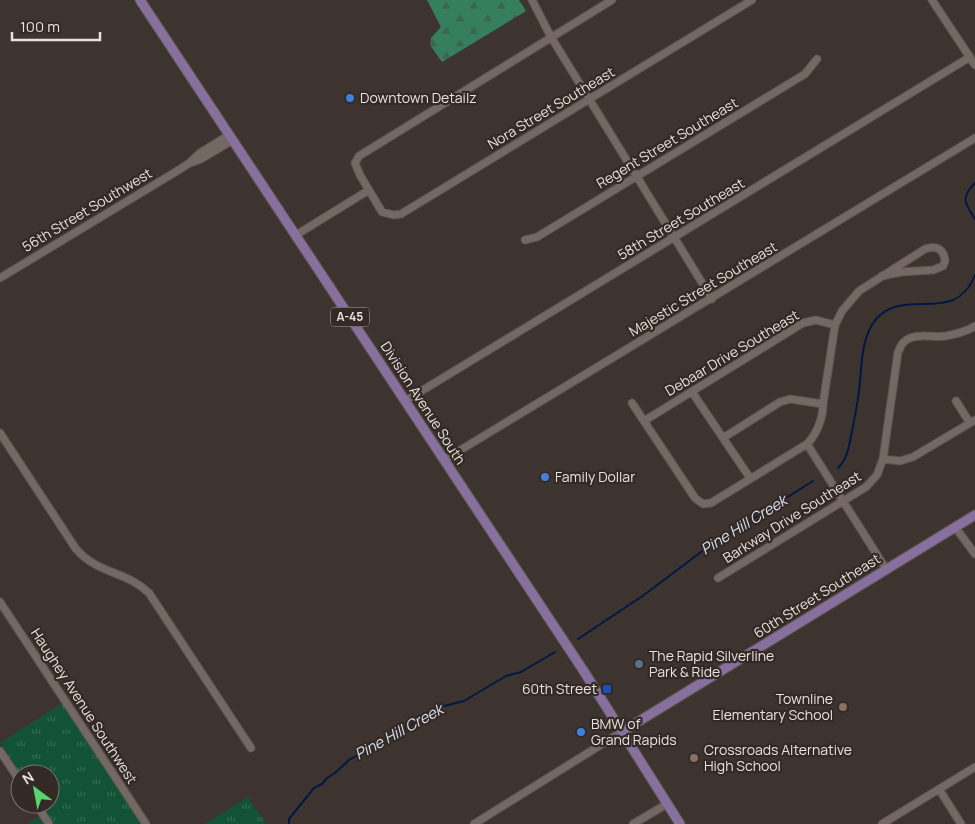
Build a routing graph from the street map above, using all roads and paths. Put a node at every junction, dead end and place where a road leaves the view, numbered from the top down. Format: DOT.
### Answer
graph roads {
  1 [pos="140,0"];
  2 [pos="532,0"];
  3 [pos="612,0"];
  4 [pos="752,0"];
  5 [pos="932,0"];
  6 [pos="552,37"];
  7 [pos="970,58"];
  8 [pos="817,59"];
  9 [pos="975,65"];
  10 [pos="590,99"];
  11 [pos="231,138"];
  12 [pos="975,138"];
  13 [pos="637,176"];
  14 [pos="369,190"];
  15 [pos="296,235"];
  16 [pos="674,238"];
  17 [pos="525,240"];
  18 [pos="882,276"];
  19 [pos="0,278"];
  20 [pos="712,299"];
  21 [pos="835,325"];
  22 [pos="975,326"];
  23 [pos="692,392"];
  24 [pos="405,401"];
  25 [pos="956,401"];
  26 [pos="632,403"];
  27 [pos="823,404"];
  28 [pos="644,420"];
  29 [pos="972,421"];
  30 [pos="0,433"];
  31 [pos="723,438"];
  32 [pos="807,444"];
  33 [pos="883,459"];
  34 [pos="444,460"];
  35 [pos="750,478"];
  36 [pos="843,501"];
  37 [pos="975,515"];
  38 [pos="955,527"];
  39 [pos="975,554"];
  40 [pos="886,570"];
  41 [pos="718,578"];
  42 [pos="0,602"];
  43 [pos="623,732"];
  44 [pos="251,748"];
  45 [pos="0,751"];
  46 [pos="10,766"];
  47 [pos="975,767"];
  48 [pos="939,789"];
  49 [pos="667,804"];
  50 [pos="146,824"];
  51 [pos="474,824"];
  52 [pos="633,824"];
  53 [pos="680,824"];
  54 [pos="882,824"];
  55 [pos="961,824"];
  1 -- 11 [label="main road, Division Avenue South / A-45"];
  2 -- 6 [label="street"];
  3 -- 6 [label="street"];
  4 -- 10 [label="street, Nora Street Southeast"];
  5 -- 7 [label="street"];
  6 -- 10 [label="street"];
  6 -- 14 [label="street"];
  7 -- 9 [label="street"];
  7 -- 16 [label="street, 58th Street Southeast"];
  8 -- 13 [label="street, Regent Street Southeast"];
  10 -- 13 [label="street"];
  10 -- 14 [label="street, Nora Street Southeast"];
  11 -- 15 [label="main road, Division Avenue South / A-45"];
  11 -- 19 [label="street, 56th Street Southwest"];
  12 -- 20 [label="street, Majestic Street Southeast"];
  13 -- 16 [label="street"];
  13 -- 17 [label="street, Regent Street Southeast"];
  14 -- 15 [label="street"];
  15 -- 24 [label="main road, Division Avenue South / A-45"];
  16 -- 20 [label="street"];
  16 -- 24 [label="street, 58th Street Southeast"];
  18 -- 18 [label="street"];
  18 -- 21 [label="street"];
  20 -- 34 [label="street, Majestic Street Southeast"];
  21 -- 23 [label="street, Debaar Drive Southeast"];
  21 -- 27 [label="street"];
  22 -- 33 [label="street, Barkway Drive Southeast"];
  23 -- 28 [label="street, Debaar Drive Southeast"];
  23 -- 31 [label="street"];
  24 -- 34 [label="main road, Division Avenue South / A-45"];
  25 -- 29 [label="street"];
  26 -- 28 [label="street"];
  27 -- 31 [label="street"];
  27 -- 32 [label="street"];
  28 -- 35 [label="street"];
  29 -- 33 [label="street"];
  30 -- 44 [label="street"];
  31 -- 35 [label="street"];
  32 -- 35 [label="street"];
  32 -- 36 [label="street"];
  33 -- 36 [label="street, Barkway Drive Southeast"];
  34 -- 43 [label="main road, Division Avenue South / A-45"];
  36 -- 40 [label="street"];
  36 -- 41 [label="street, Barkway Drive Southeast"];
  37 -- 38 [label="main road, 60th Street Southeast"];
  38 -- 39 [label="street"];
  38 -- 40 [label="main road, 60th Street Southeast"];
  40 -- 43 [label="main road, 60th Street Southeast"];
  42 -- 50 [label="street, Haughey Avenue Southwest"];
  43 -- 49 [label="main road, Division Avenue South / A-45"];
  43 -- 51 [label="street"];
  45 -- 46 [label="street"];
  47 -- 48 [label="street"];
  48 -- 54 [label="street"];
  48 -- 55 [label="street"];
  49 -- 52 [label="street"];
  49 -- 53 [label="main road, Division Avenue South / A-45"];
}
